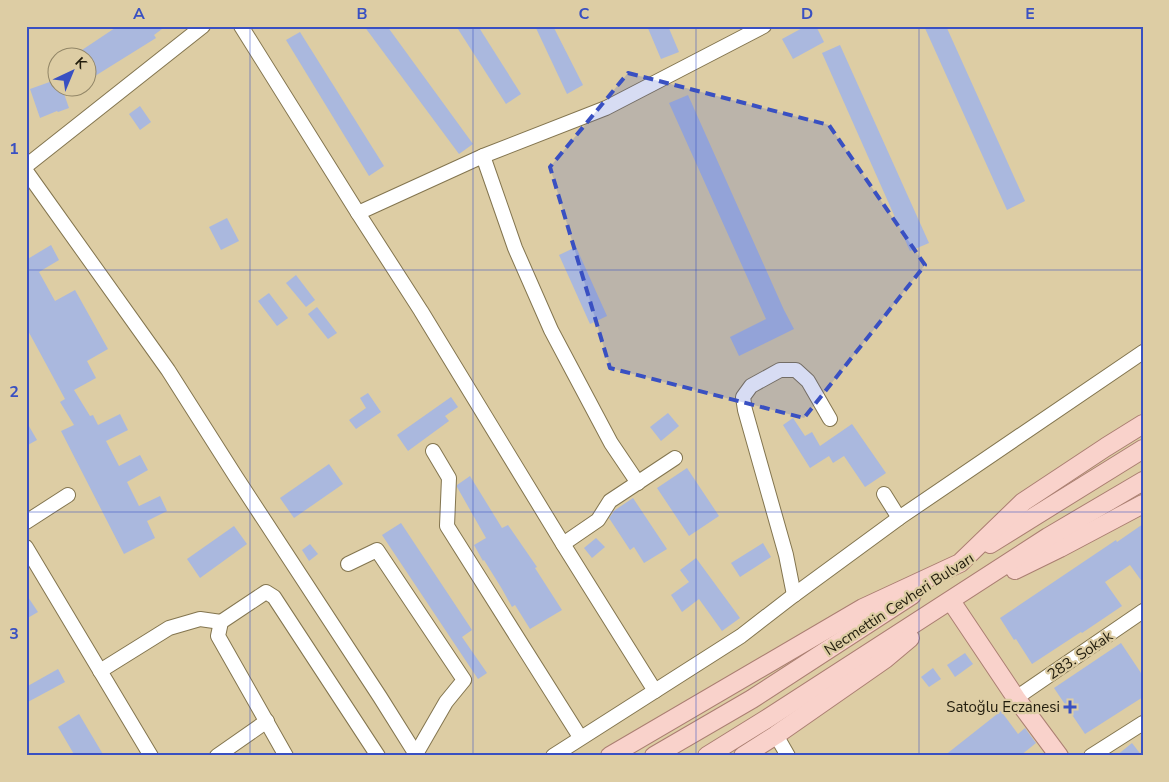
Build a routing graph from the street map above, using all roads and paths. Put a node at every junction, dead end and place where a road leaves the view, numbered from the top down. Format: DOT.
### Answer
graph roads {
  1 [pos="203,26"];
  2 [pos="241,26"];
  3 [pos="764,26"];
  4 [pos="483,156"];
  5 [pos="26,166"];
  6 [pos="26,171"];
  7 [pos="358,213"];
  8 [pos="1143,352"];
  9 [pos="830,419"];
  10 [pos="1143,424"];
  11 [pos="1143,450"];
  12 [pos="432,451"];
  13 [pos="676,458"];
  14 [pos="1143,481"];
  15 [pos="638,483"];
  16 [pos="884,494"];
  17 [pos="68,495"];
  18 [pos="1143,504"];
  19 [pos="899,518"];
  20 [pos="26,522"];
  21 [pos="563,544"];
  22 [pos="26,547"];
  23 [pos="960,563"];
  24 [pos="348,564"];
  25 [pos="31,566"];
  26 [pos="794,595"];
  27 [pos="951,601"];
  28 [pos="1143,612"];
  29 [pos="221,622"];
  30 [pos="100,670"];
  31 [pos="655,691"];
  32 [pos="1016,698"];
  33 [pos="267,721"];
  34 [pos="1143,723"];
  35 [pos="776,735"];
  36 [pos="580,738"];
  37 [pos="417,755"];
  38 [pos="152,756"];
  39 [pos="217,756"];
  40 [pos="286,756"];
  41 [pos="378,756"];
  42 [pos="553,756"];
  43 [pos="610,756"];
  44 [pos="654,756"];
  45 [pos="707,756"];
  46 [pos="743,756"];
  47 [pos="788,756"];
  48 [pos="1059,756"];
  49 [pos="1091,756"];
  1 -- 5 [label="street"];
  2 -- 7 [label="street"];
  3 -- 4 [label="street"];
  4 -- 7 [label="street"];
  4 -- 15 [label="street"];
  6 -- 37 [label="street"];
  7 -- 21 [label="street"];
  8 -- 19 [label="street"];
  9 -- 26 [label="street"];
  10 -- 23 [label="main road"];
  11 -- 23 [label="main road, Necmettin Cevheri Bulvarı"];
  12 -- 36 [label="street"];
  13 -- 15 [label="street"];
  14 -- 27 [label="main road, Necmettin Cevheri Bulvarı"];
  15 -- 21 [label="street"];
  16 -- 19 [label="street"];
  17 -- 20 [label="street"];
  18 -- 27 [label="main road"];
  19 -- 26 [label="street"];
  21 -- 31 [label="street"];
  22 -- 25 [label="street"];
  23 -- 43 [label="main road"];
  23 -- 44 [label="main road, Necmettin Cevheri Bulvarı"];
  24 -- 37 [label="street"];
  25 -- 30 [label="street"];
  26 -- 31 [label="street"];
  27 -- 32 [label="main road"];
  27 -- 35 [label="main road"];
  27 -- 45 [label="main road, Necmettin Cevheri Bulvarı"];
  28 -- 32 [label="street, 283. Sokak"];
  29 -- 30 [label="street"];
  29 -- 33 [label="street"];
  29 -- 41 [label="street"];
  30 -- 38 [label="street"];
  31 -- 36 [label="street"];
  32 -- 48 [label="main road"];
  33 -- 39 [label="street"];
  33 -- 40 [label="street"];
  34 -- 49 [label="street"];
  35 -- 46 [label="main road"];
  35 -- 47 [label="street"];
  36 -- 42 [label="street"];
}
